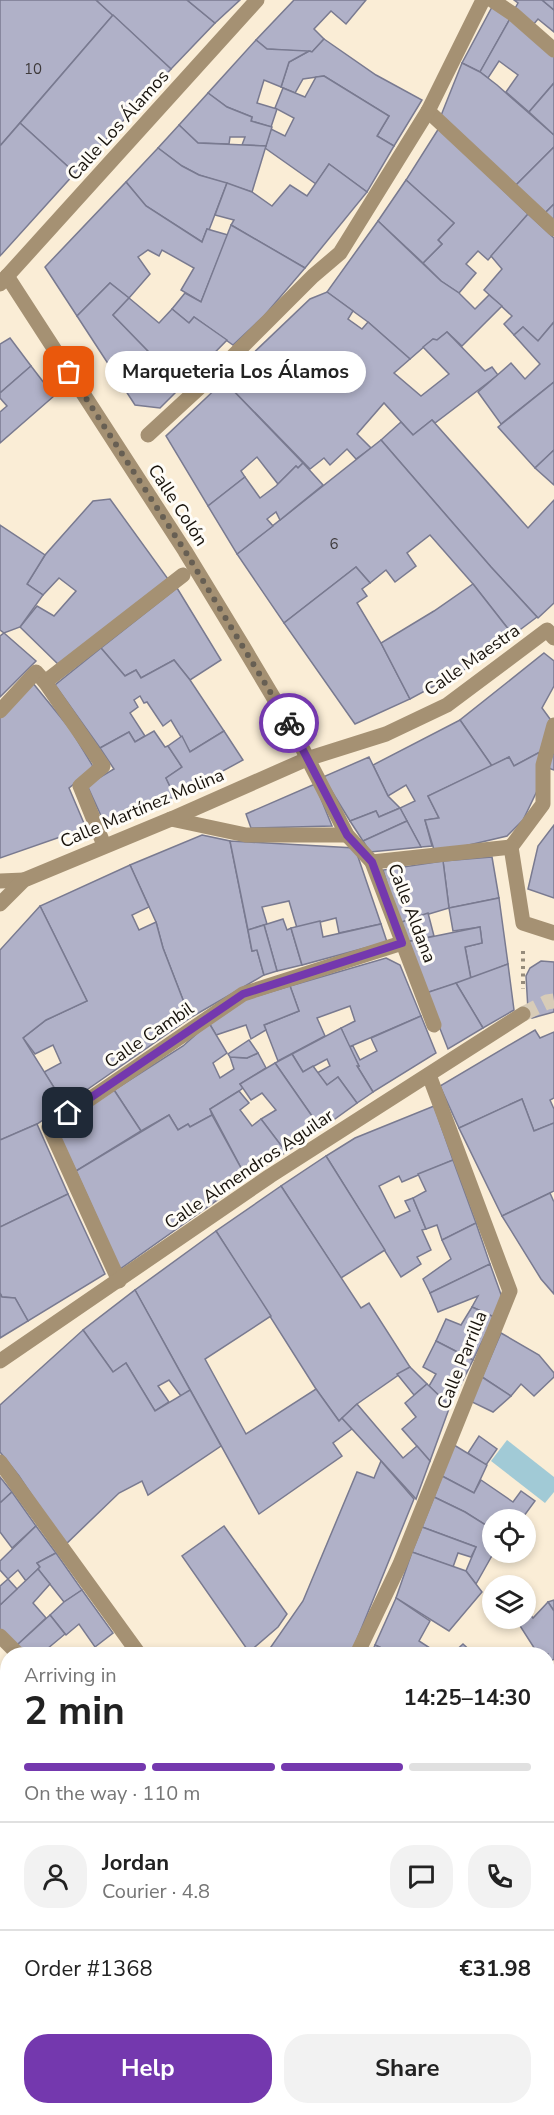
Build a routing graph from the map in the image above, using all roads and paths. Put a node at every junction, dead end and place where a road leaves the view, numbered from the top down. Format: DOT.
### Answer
graph roads {
  1 [pos="257,0"];
  2 [pos="483,0"];
  3 [pos="492,0"];
  4 [pos="554,50"];
  5 [pos="428,111"];
  6 [pos="554,229"];
  7 [pos="3,280"];
  8 [pos="148,435"];
  9 [pos="183,575"];
  10 [pos="552,631"];
  11 [pos="45,682"];
  12 [pos="0,711"];
  13 [pos="554,725"];
  14 [pos="307,759"];
  15 [pos="171,819"];
  16 [pos="347,835"];
  17 [pos="104,845"];
  18 [pos="511,847"];
  19 [pos="372,862"];
  20 [pos="24,880"];
  21 [pos="0,881"];
  22 [pos="0,904"];
  23 [pos="523,923"];
  24 [pos="554,933"];
  25 [pos="402,943"];
  26 [pos="523,1014"];
  27 [pos="434,1025"];
  28 [pos="429,1075"];
  29 [pos="119,1281"];
  30 [pos="0,1361"];
  31 [pos="0,1462"];
  32 [pos="0,1636"];
  33 [pos="11,1647"];
  34 [pos="134,1647"];
  35 [pos="360,1647"];
  1 -- 7 [label="street, Calle Los Álamos"];
  2 -- 5 [label="street"];
  3 -- 4 [label="street"];
  5 -- 6 [label="street"];
  5 -- 8 [label="street"];
  7 -- 14 [label="street, Calle Colón"];
  9 -- 11 [label="street"];
  10 -- 14 [label="street, Calle Maestra"];
  11 -- 12 [label="street"];
  11 -- 17 [label="street"];
  13 -- 18 [label="street"];
  14 -- 15 [label="street, Calle Martínez Molina"];
  14 -- 16 [label="street, Calle Aldana"];
  15 -- 16 [label="street"];
  15 -- 17 [label="street, Calle Martínez Molina"];
  16 -- 19 [label="street, Calle Aldana"];
  17 -- 20 [label="street, Calle Martínez Molina"];
  18 -- 19 [label="street"];
  18 -- 23 [label="street"];
  19 -- 25 [label="street, Calle Aldana"];
  20 -- 21 [label="street"];
  20 -- 22 [label="street, Calle Martínez Molina"];
  23 -- 24 [label="street"];
  23 -- 26 [label="path"];
  25 -- 27 [label="street, Calle Aldana"];
  25 -- 29 [label="street, Calle Cambil"];
  26 -- 28 [label="street, Calle Almendros Aguilar"];
  28 -- 29 [label="street, Calle Almendros Aguilar"];
  28 -- 35 [label="street, Calle Parrilla"];
  29 -- 30 [label="street, Calle Almendros Aguilar"];
  31 -- 34 [label="street"];
  32 -- 33 [label="street"];
}
